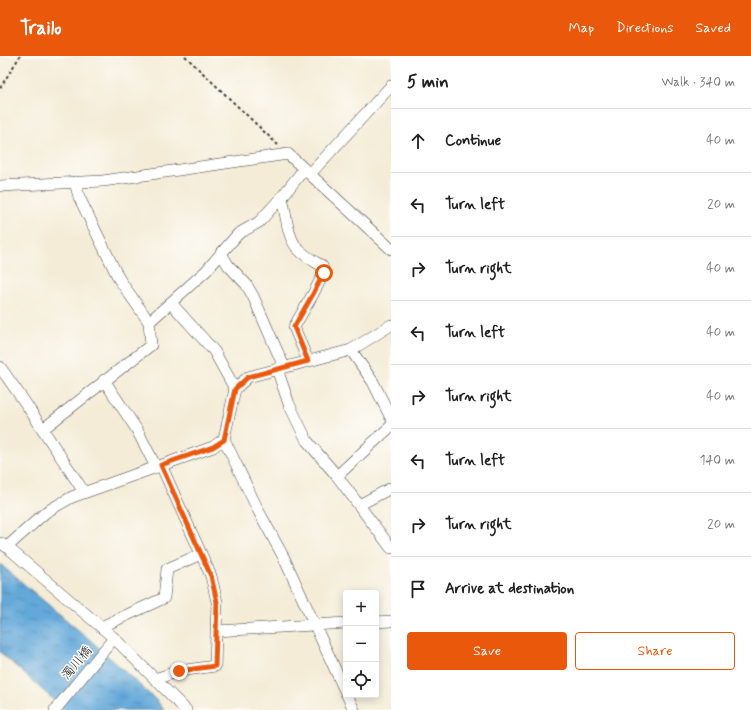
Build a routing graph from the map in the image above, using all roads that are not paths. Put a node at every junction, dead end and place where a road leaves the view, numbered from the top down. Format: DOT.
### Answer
graph roads {
  1 [pos="391,86"];
  2 [pos="307,172"];
  3 [pos="75,182"];
  4 [pos="0,186"];
  5 [pos="282,198"];
  6 [pos="391,249"];
  7 [pos="221,253"];
  8 [pos="171,303"];
  9 [pos="149,322"];
  10 [pos="391,325"];
  11 [pos="350,350"];
  12 [pos="308,361"];
  13 [pos="0,367"];
  14 [pos="280,368"];
  15 [pos="104,380"];
  16 [pos="235,389"];
  17 [pos="391,418"];
  18 [pos="391,426"];
  19 [pos="43,429"];
  20 [pos="224,440"];
  21 [pos="158,466"];
  22 [pos="337,476"];
  23 [pos="391,488"];
  24 [pos="84,492"];
  25 [pos="359,505"];
  26 [pos="3,545"];
  27 [pos="391,548"];
  28 [pos="201,554"];
  29 [pos="391,621"];
  30 [pos="379,622"];
  31 [pos="343,623"];
  32 [pos="315,625"];
  33 [pos="101,627"];
  34 [pos="217,631"];
  35 [pos="114,638"];
  36 [pos="155,678"];
  37 [pos="343,687"];
  38 [pos="348,698"];
  39 [pos="57,707"];
  40 [pos="186,710"];
  41 [pos="354,710"];
  1 -- 2 [label="street"];
  2 -- 3 [label="street"];
  2 -- 5 [label="street"];
  2 -- 6 [label="street"];
  3 -- 4 [label="street"];
  3 -- 9 [label="street"];
  5 -- 7 [label="street"];
  5 -- 12 [label="street"];
  7 -- 8 [label="street"];
  7 -- 14 [label="street"];
  8 -- 9 [label="street"];
  8 -- 16 [label="street"];
  9 -- 15 [label="street"];
  10 -- 11 [label="street"];
  11 -- 12 [label="street"];
  11 -- 17 [label="street"];
  12 -- 14 [label="street"];
  13 -- 19 [label="street"];
  14 -- 16 [label="street"];
  14 -- 22 [label="street"];
  15 -- 19 [label="street"];
  15 -- 21 [label="street"];
  16 -- 20 [label="street"];
  18 -- 22 [label="street"];
  19 -- 24 [label="street"];
  20 -- 21 [label="street"];
  20 -- 32 [label="street"];
  21 -- 24 [label="street"];
  21 -- 28 [label="street"];
  22 -- 25 [label="street"];
  23 -- 25 [label="street"];
  24 -- 26 [label="street"];
  25 -- 27 [label="street"];
  26 -- 33 [label="street"];
  28 -- 33 [label="street"];
  28 -- 34 [label="street"];
  29 -- 30 [label="street"];
  31 -- 32 [label="street"];
  32 -- 34 [label="street"];
  32 -- 37 [label="street"];
  33 -- 35 [label="street"];
  34 -- 36 [label="street"];
  35 -- 36 [label="street"];
  35 -- 39 [label="street, 濁川橋"];
  36 -- 40 [label="street"];
  38 -- 41 [label="street"];
}
